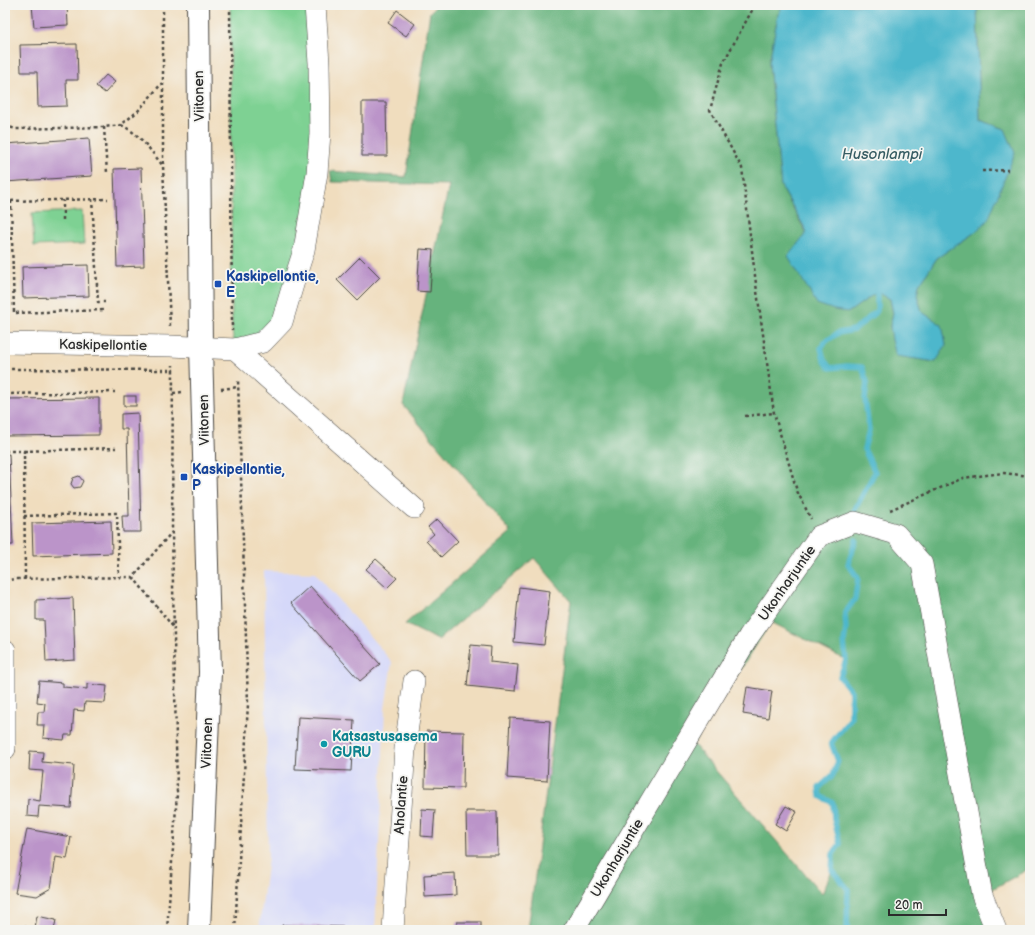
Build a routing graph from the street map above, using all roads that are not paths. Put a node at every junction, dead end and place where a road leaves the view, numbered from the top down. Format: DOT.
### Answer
graph roads {
  1 [pos="198,5"];
  2 [pos="315,5"];
  3 [pos="5,343"];
  4 [pos="201,347"];
  5 [pos="235,349"];
  6 [pos="414,508"];
  7 [pos="5,650"];
  8 [pos="414,681"];
  9 [pos="5,749"];
  10 [pos="199,930"];
  11 [pos="393,930"];
  12 [pos="574,930"];
  13 [pos="996,930"];
  1 -- 4 [label="main road, Viitonen"];
  2 -- 5 [label="street, Kaskipellontie"];
  3 -- 4 [label="street, Kaskipellontie"];
  4 -- 5 [label="street, Kaskipellontie"];
  4 -- 10 [label="main road, Viitonen"];
  5 -- 6 [label="street"];
  7 -- 9 [label="street"];
  8 -- 11 [label="street, Aholantie"];
  12 -- 13 [label="street, Ukonharjuntie"];
}
